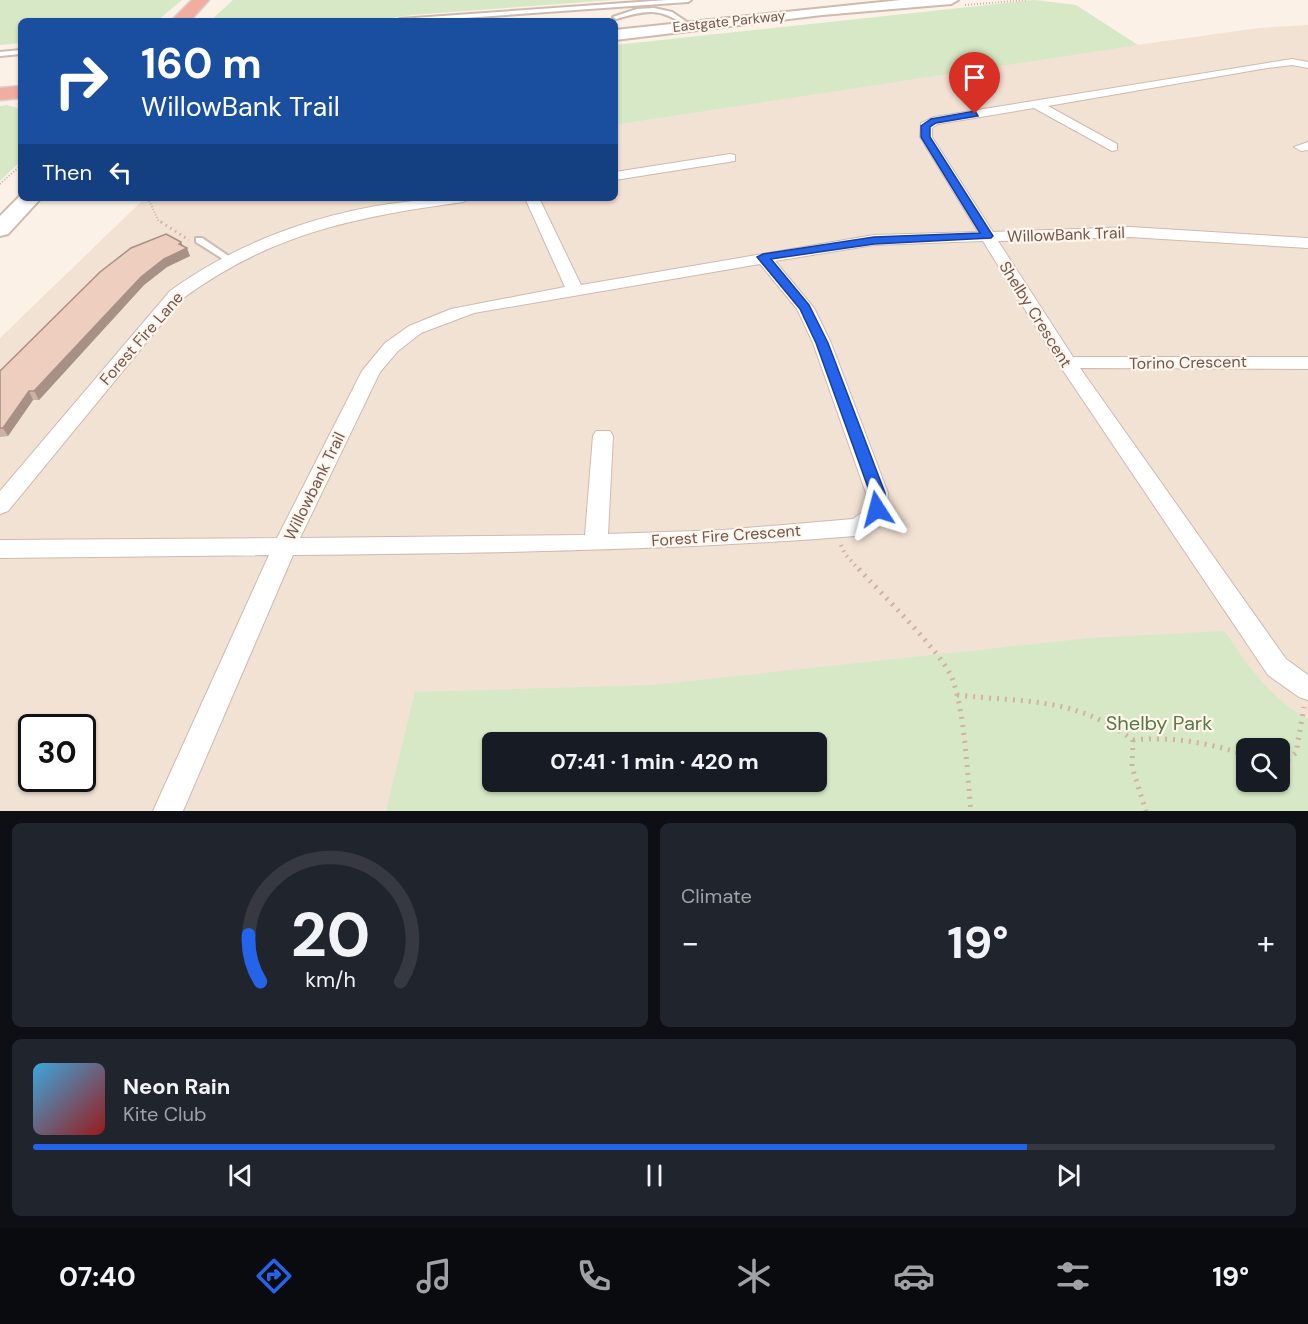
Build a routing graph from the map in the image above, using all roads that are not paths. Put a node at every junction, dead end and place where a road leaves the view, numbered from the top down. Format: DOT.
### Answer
graph roads {
  1 [pos="201,0"];
  2 [pos="220,0"];
  3 [pos="688,0"];
  4 [pos="877,0"];
  5 [pos="951,0"];
  6 [pos="673,1"];
  7 [pos="668,11"];
  8 [pos="525,12"];
  9 [pos="183,18"];
  10 [pos="202,18"];
  11 [pos="442,18"];
  12 [pos="470,18"];
  13 [pos="618,22"];
  14 [pos="618,23"];
  15 [pos="685,23"];
  16 [pos="618,34"];
  17 [pos="18,52"];
  18 [pos="0,54"];
  19 [pos="1308,65"];
  20 [pos="18,82"];
  21 [pos="0,84"];
  22 [pos="18,92"];
  23 [pos="0,94"];
  24 [pos="1036,104"];
  25 [pos="1112,147"];
  26 [pos="730,158"];
  27 [pos="618,176"];
  28 [pos="18,188"];
  29 [pos="27,201"];
  30 [pos="444,201"];
  31 [pos="533,201"];
  32 [pos="0,206"];
  33 [pos="0,229"];
  34 [pos="987,236"];
  35 [pos="197,242"];
  36 [pos="1308,243"];
  37 [pos="763,257"];
  38 [pos="230,259"];
  39 [pos="575,290"];
  40 [pos="1067,363"];
  41 [pos="1308,363"];
  42 [pos="603,436"];
  43 [pos="0,506"];
  44 [pos="596,543"];
  45 [pos="285,547"];
  46 [pos="0,549"];
  47 [pos="1307,689"];
  48 [pos="168,811"];
  1 -- 9 [label="highway"];
  2 -- 10 [label="highway"];
  3 -- 6 [label="lane"];
  4 -- 15 [label="main road, Eastgate Parkway"];
  5 -- 15 [label="main road, Eastgate Parkway"];
  6 -- 7 [label="lane"];
  6 -- 8 [label="lane"];
  7 -- 13 [label="lane"];
  7 -- 15 [label="lane"];
  8 -- 11 [label="lane"];
  8 -- 12 [label="lane"];
  14 -- 15 [label="main road, Eastgate Parkway"];
  15 -- 16 [label="main road, Eastgate Parkway"];
  17 -- 18 [label="lane"];
  19 -- 24 [label="street, Shelby Crescent"];
  20 -- 21 [label="highway"];
  22 -- 23 [label="highway"];
  24 -- 25 [label="street"];
  24 -- 34 [label="street, Shelby Crescent"];
  26 -- 27 [label="street"];
  28 -- 32 [label="main road"];
  29 -- 33 [label="main road"];
  30 -- 38 [label="street, Forest Fire Lane"];
  31 -- 39 [label="street"];
  34 -- 36 [label="street, WillowBank Trail"];
  34 -- 37 [label="street, WillowBank Trail"];
  34 -- 40 [label="street, Shelby Crescent"];
  35 -- 38 [label="lane"];
  37 -- 39 [label="street, WillowBank Trail"];
  37 -- 44 [label="street, Forest Fire Crescent"];
  38 -- 43 [label="street, Forest Fire Lane"];
  39 -- 45 [label="street, Willowbank Trail"];
  40 -- 41 [label="street, Torino Crescent"];
  40 -- 47 [label="street, Shelby Crescent"];
  42 -- 44 [label="street"];
  44 -- 45 [label="street, Forest Fire Crescent"];
  45 -- 46 [label="street"];
  45 -- 48 [label="street, Willowbank Trail"];
}
